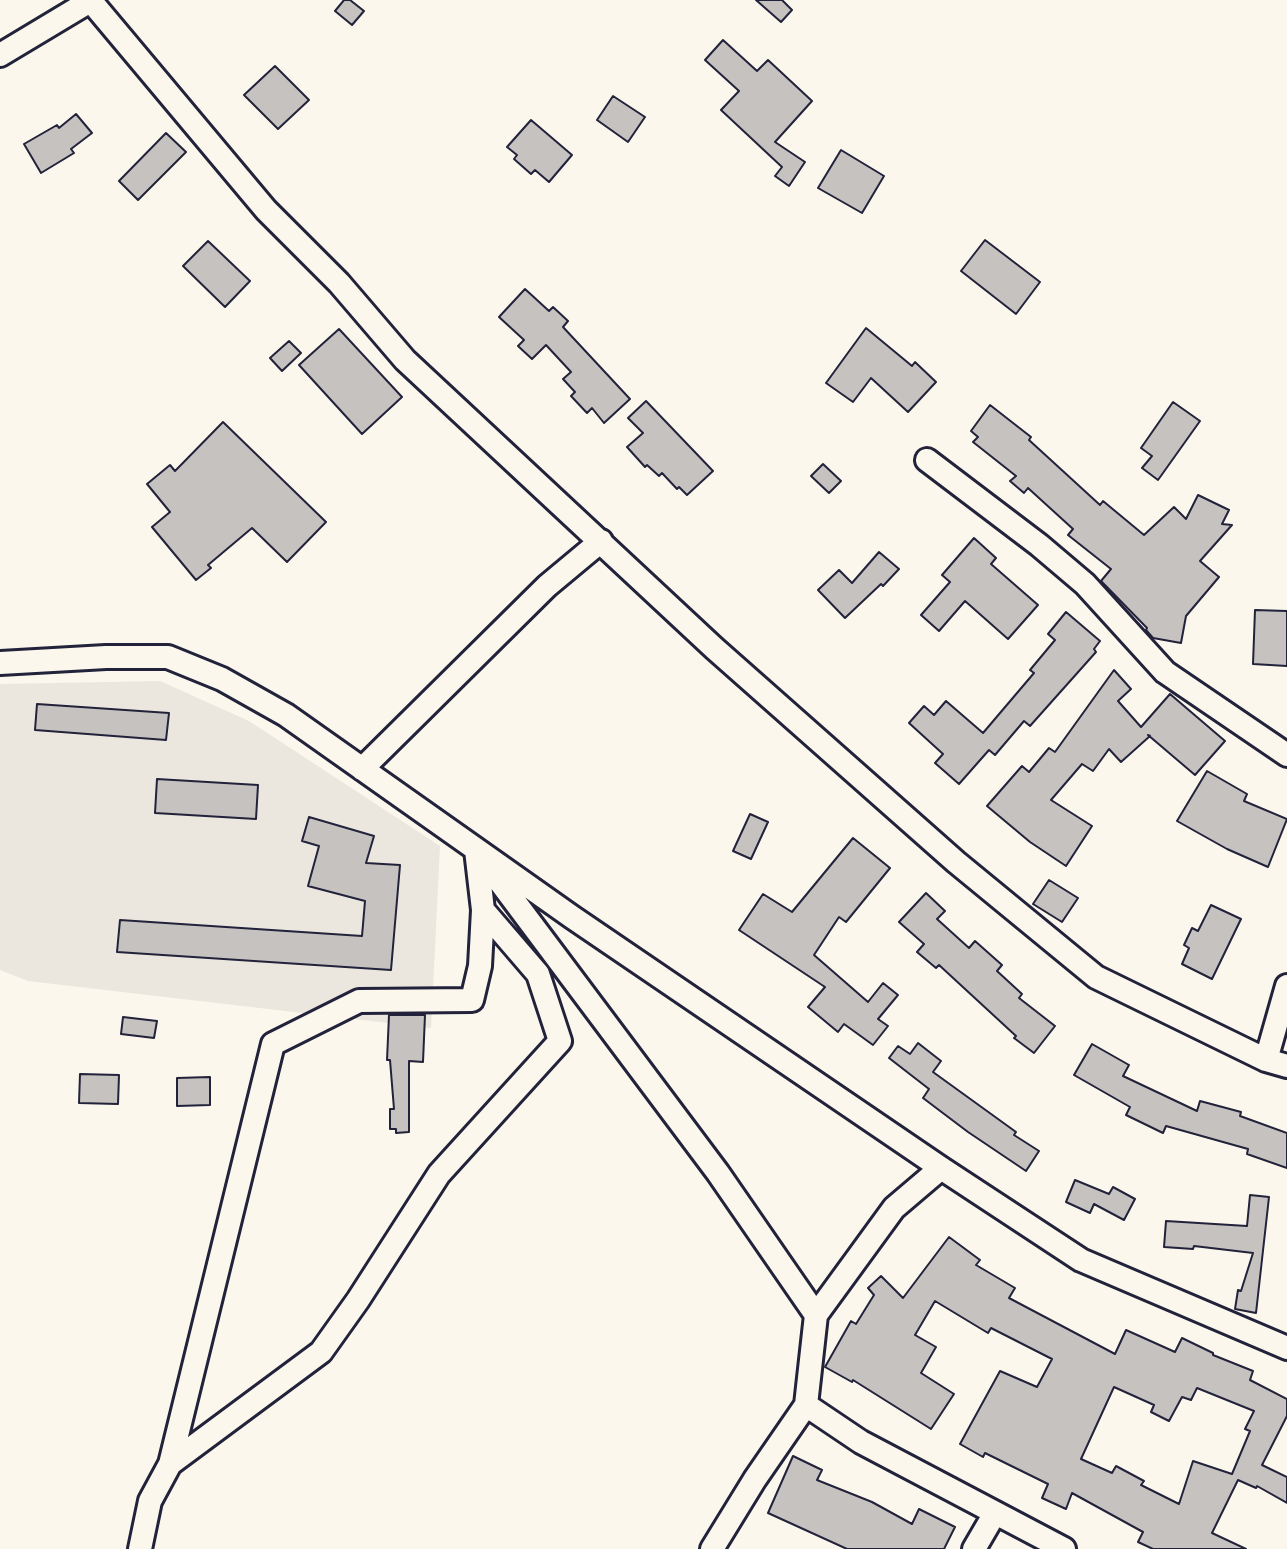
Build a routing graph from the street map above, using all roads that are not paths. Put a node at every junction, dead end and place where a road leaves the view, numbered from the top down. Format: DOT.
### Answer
graph roads {
  1 [pos="90,0"];
  2 [pos="0,55"];
  3 [pos="927,460"];
  4 [pos="601,541"];
  5 [pos="0,663"];
  6 [pos="1287,755"];
  7 [pos="362,769"];
  8 [pos="476,850"];
  9 [pos="483,910"];
  10 [pos="1287,986"];
  11 [pos="1277,1063"];
  12 [pos="941,1168"];
  13 [pos="816,1315"];
  14 [pos="1287,1348"];
  15 [pos="806,1405"];
  16 [pos="170,1464"];
  17 [pos="995,1513"];
  18 [pos="140,1549"];
  19 [pos="712,1549"];
  20 [pos="974,1549"];
  21 [pos="1064,1549"];
  1 -- 2 [label="street"];
  1 -- 4 [label="street"];
  3 -- 6 [label="street"];
  4 -- 7 [label="street"];
  4 -- 11 [label="street"];
  5 -- 7 [label="street"];
  7 -- 8 [label="street"];
  8 -- 9 [label="street"];
  8 -- 12 [label="street"];
  8 -- 13 [label="street"];
  9 -- 16 [label="street"];
  9 -- 16 [label="street"];
  10 -- 11 [label="street"];
  12 -- 13 [label="street"];
  12 -- 14 [label="street"];
  13 -- 15 [label="street"];
  15 -- 17 [label="street"];
  15 -- 19 [label="street"];
  16 -- 18 [label="street"];
  17 -- 20 [label="street"];
  17 -- 21 [label="street"];
}
